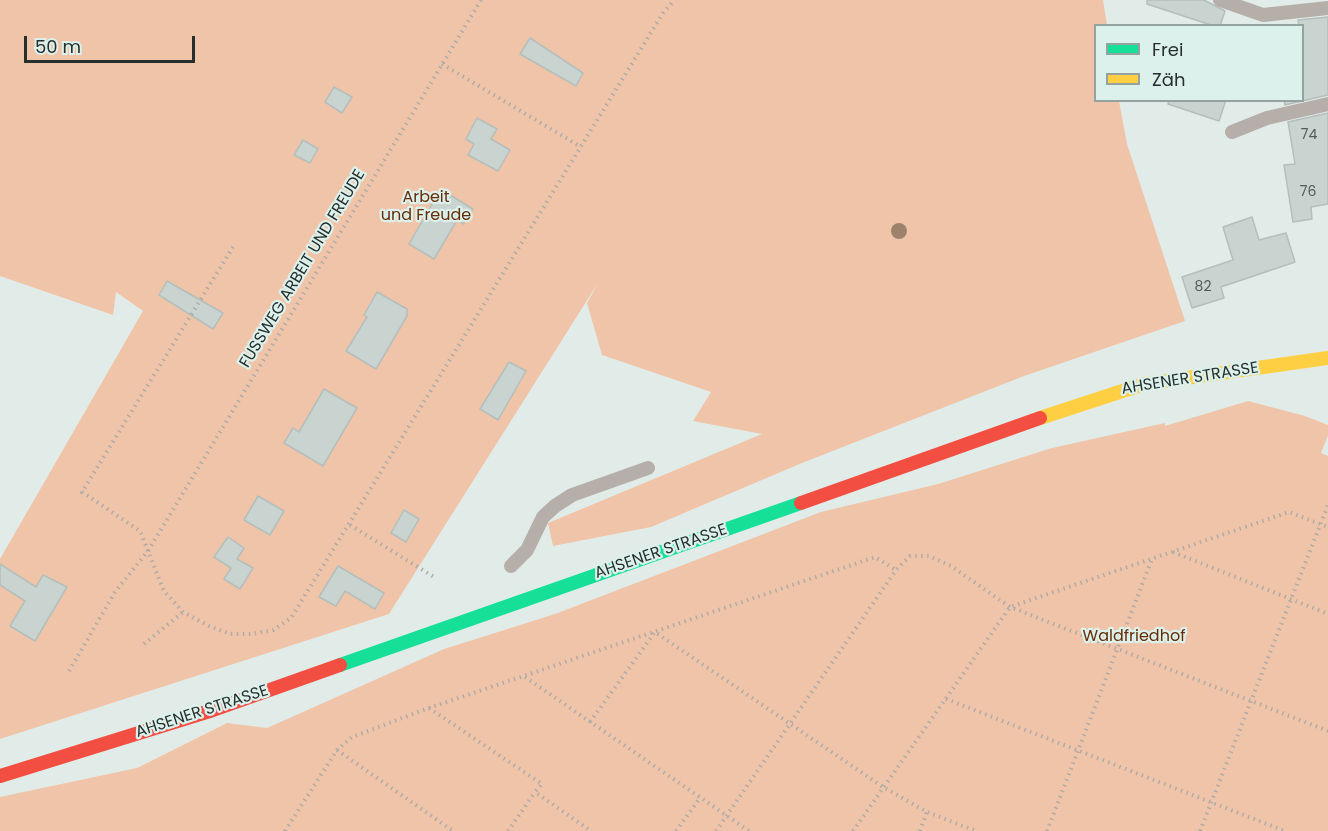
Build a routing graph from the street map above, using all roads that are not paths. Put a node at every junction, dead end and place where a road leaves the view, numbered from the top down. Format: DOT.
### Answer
graph roads {
  1 [pos="1220,0"];
  2 [pos="1328,8"];
  3 [pos="1328,104"];
  4 [pos="1232,132"];
  5 [pos="1328,358"];
  6 [pos="648,468"];
  7 [pos="511,566"];
  8 [pos="0,776"];
  1 -- 2 [label="lane"];
  3 -- 4 [label="lane"];
  5 -- 8 [label="main road, AHSENER STRASSE"];
  6 -- 7 [label="lane"];
}
